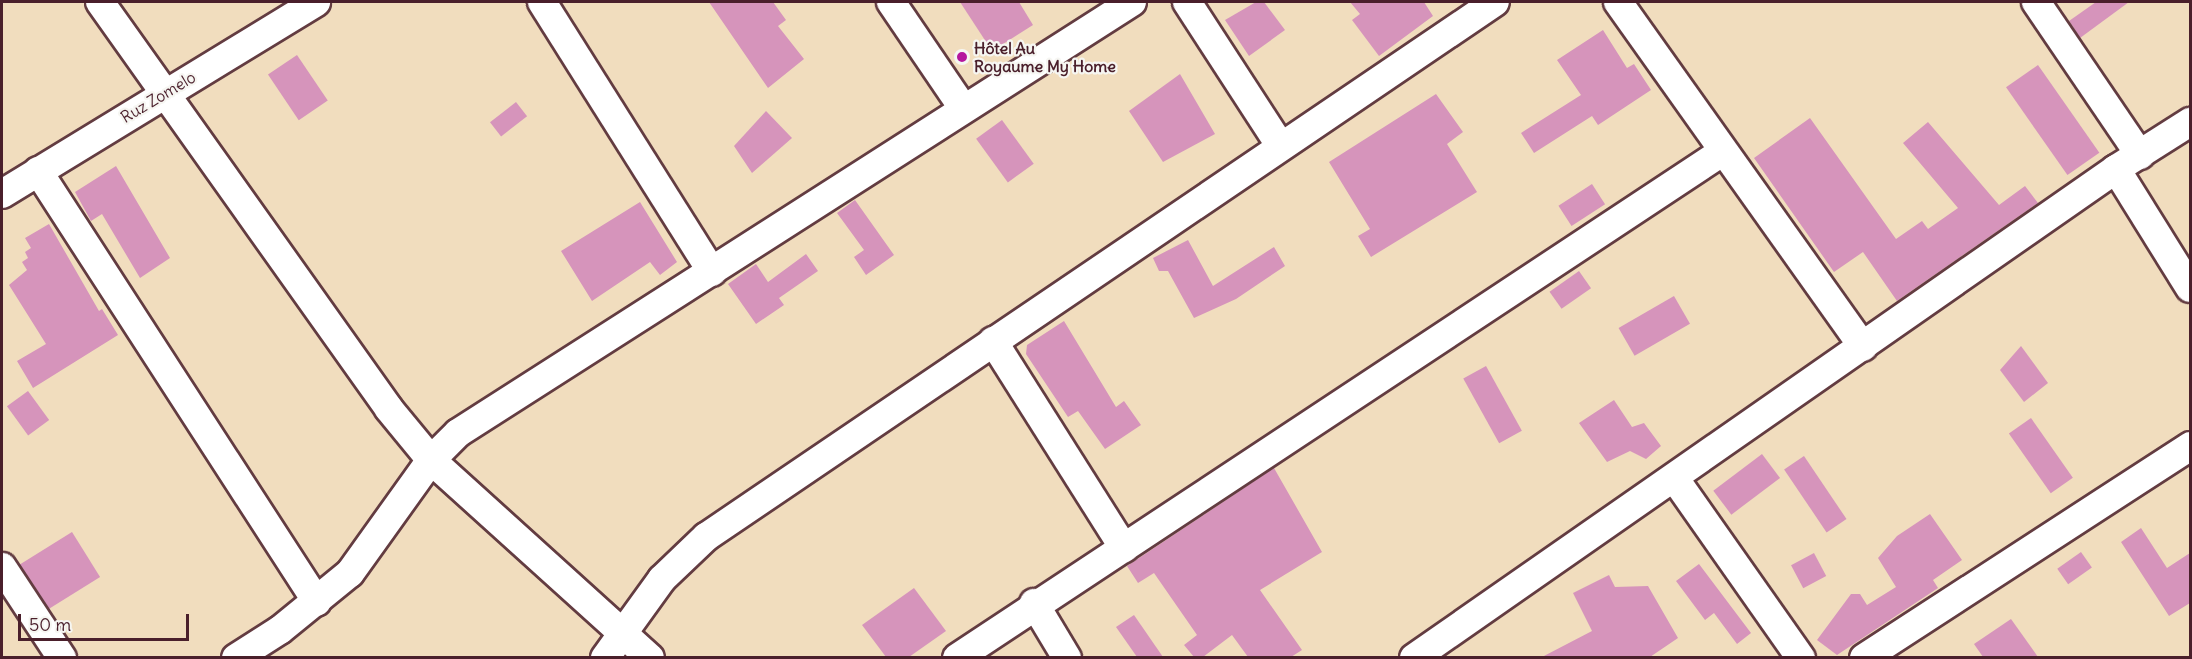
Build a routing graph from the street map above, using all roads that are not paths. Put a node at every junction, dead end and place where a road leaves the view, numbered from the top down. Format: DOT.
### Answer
graph roads {
  1 [pos="100,2"];
  2 [pos="316,2"];
  3 [pos="543,2"];
  4 [pos="891,2"];
  5 [pos="1132,2"];
  6 [pos="1187,2"];
  7 [pos="1495,2"];
  8 [pos="1618,2"];
  9 [pos="2036,2"];
  10 [pos="162,94"];
  11 [pos="963,108"];
  12 [pos="2190,122"];
  13 [pos="1281,146"];
  14 [pos="1722,152"];
  15 [pos="2140,155"];
  16 [pos="2116,170"];
  17 [pos="38,171"];
  18 [pos="2,194"];
  19 [pos="711,272"];
  20 [pos="2190,288"];
  21 [pos="993,341"];
  22 [pos="1863,347"];
  23 [pos="2190,446"];
  24 [pos="431,460"];
  25 [pos="1675,479"];
  26 [pos="1124,548"];
  27 [pos="2,567"];
  28 [pos="317,602"];
  29 [pos="1034,603"];
  30 [pos="622,632"];
  31 [pos="62,657"];
  32 [pos="236,657"];
  33 [pos="605,657"];
  34 [pos="650,657"];
  35 [pos="957,657"];
  36 [pos="1067,657"];
  37 [pos="1414,657"];
  38 [pos="1801,657"];
  39 [pos="1864,657"];
  1 -- 10 [label="street"];
  2 -- 10 [label="street, Ruz Zomelo"];
  3 -- 19 [label="street"];
  4 -- 11 [label="street"];
  5 -- 11 [label="street"];
  6 -- 13 [label="street"];
  7 -- 13 [label="street"];
  8 -- 14 [label="street"];
  9 -- 15 [label="street"];
  10 -- 17 [label="street, Ruz Zomelo"];
  10 -- 24 [label="street"];
  11 -- 19 [label="street"];
  12 -- 15 [label="street"];
  13 -- 21 [label="street"];
  14 -- 22 [label="street"];
  14 -- 26 [label="street"];
  15 -- 16 [label="street"];
  16 -- 20 [label="street"];
  16 -- 22 [label="street"];
  17 -- 18 [label="street, Ruz Zomelo"];
  17 -- 28 [label="street"];
  19 -- 24 [label="street"];
  21 -- 26 [label="street"];
  21 -- 30 [label="street"];
  22 -- 25 [label="street"];
  23 -- 39 [label="street"];
  24 -- 28 [label="street"];
  24 -- 30 [label="street"];
  25 -- 37 [label="street"];
  25 -- 38 [label="street"];
  26 -- 29 [label="street"];
  27 -- 31 [label="street"];
  28 -- 32 [label="street"];
  29 -- 35 [label="street"];
  29 -- 36 [label="street"];
  30 -- 33 [label="street"];
  30 -- 34 [label="street"];
}
